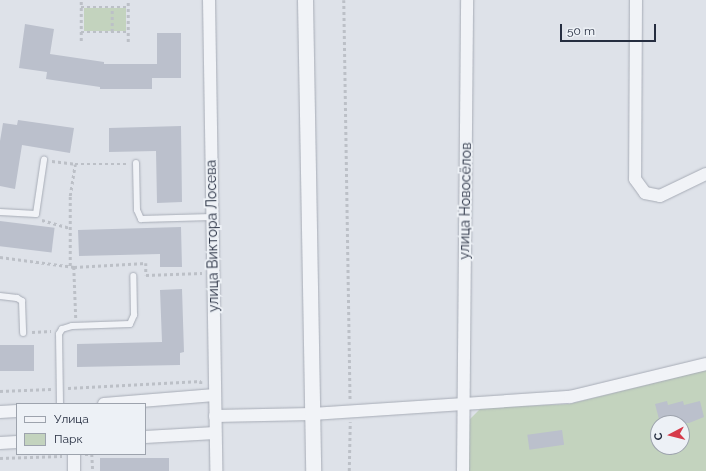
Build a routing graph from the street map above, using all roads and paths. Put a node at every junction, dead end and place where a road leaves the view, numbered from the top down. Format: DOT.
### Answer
graph roads {
  1 [pos="81,0"];
  2 [pos="128,0"];
  3 [pos="209,0"];
  4 [pos="304,0"];
  5 [pos="344,0"];
  6 [pos="467,0"];
  7 [pos="636,0"];
  8 [pos="81,7"];
  9 [pos="112,7"];
  10 [pos="128,7"];
  11 [pos="81,32"];
  12 [pos="112,32"];
  13 [pos="127,32"];
  14 [pos="81,41"];
  15 [pos="128,42"];
  16 [pos="44,160"];
  17 [pos="136,163"];
  18 [pos="74,164"];
  19 [pos="706,174"];
  20 [pos="0,212"];
  21 [pos="36,214"];
  22 [pos="212,217"];
  23 [pos="70,228"];
  24 [pos="0,257"];
  25 [pos="70,266"];
  26 [pos="74,267"];
  27 [pos="213,272"];
  28 [pos="133,276"];
  29 [pos="0,296"];
  30 [pos="76,326"];
  31 [pos="61,331"];
  32 [pos="23,333"];
  33 [pos="706,364"];
  34 [pos="215,395"];
  35 [pos="463,402"];
  36 [pos="60,403"];
  37 [pos="116,403"];
  38 [pos="16,411"];
  39 [pos="350,411"];
  40 [pos="0,412"];
  41 [pos="312,414"];
  42 [pos="215,416"];
  43 [pos="216,433"];
  44 [pos="146,437"];
  45 [pos="16,442"];
  46 [pos="0,443"];
  47 [pos="74,455"];
  48 [pos="92,455"];
  49 [pos="0,458"];
  50 [pos="74,471"];
  51 [pos="93,471"];
  52 [pos="216,471"];
  53 [pos="313,471"];
  54 [pos="348,471"];
  55 [pos="463,471"];
  1 -- 8 [label="path"];
  2 -- 10 [label="path"];
  3 -- 22 [label="street, улица Виктора Лосева"];
  4 -- 41 [label="street"];
  5 -- 39 [label="path"];
  6 -- 35 [label="street, улица Новосёлов"];
  7 -- 19 [label="street"];
  8 -- 9 [label="path"];
  8 -- 11 [label="path"];
  9 -- 10 [label="path"];
  9 -- 12 [label="path"];
  10 -- 13 [label="path"];
  11 -- 12 [label="path"];
  11 -- 14 [label="path"];
  12 -- 13 [label="path"];
  13 -- 15 [label="path"];
  16 -- 18 [label="path"];
  16 -- 21 [label="lane"];
  17 -- 18 [label="path"];
  17 -- 22 [label="lane"];
  18 -- 23 [label="path"];
  20 -- 21 [label="lane"];
  21 -- 23 [label="path"];
  22 -- 27 [label="street, улица Виктора Лосева"];
  23 -- 25 [label="path"];
  24 -- 25 [label="path"];
  25 -- 26 [label="path"];
  26 -- 27 [label="path"];
  26 -- 30 [label="path"];
  27 -- 34 [label="street, улица Виктора Лосева"];
  28 -- 30 [label="lane"];
  29 -- 32 [label="lane"];
  30 -- 31 [label="lane"];
  31 -- 32 [label="path"];
  31 -- 36 [label="lane"];
  33 -- 35 [label="street"];
  34 -- 37 [label="street"];
  34 -- 42 [label="street, улица Виктора Лосева"];
  35 -- 39 [label="street"];
  35 -- 55 [label="street, улица Новосёлов"];
  38 -- 40 [label="street"];
  39 -- 41 [label="street"];
  39 -- 54 [label="path"];
  41 -- 42 [label="street"];
  41 -- 53 [label="street"];
  42 -- 43 [label="street, улица Виктора Лосева"];
  43 -- 44 [label="street"];
  43 -- 52 [label="street, улица Виктора Лосева"];
  45 -- 46 [label="street"];
  47 -- 49 [label="path"];
  47 -- 50 [label="street"];
  48 -- 51 [label="path"];
}
